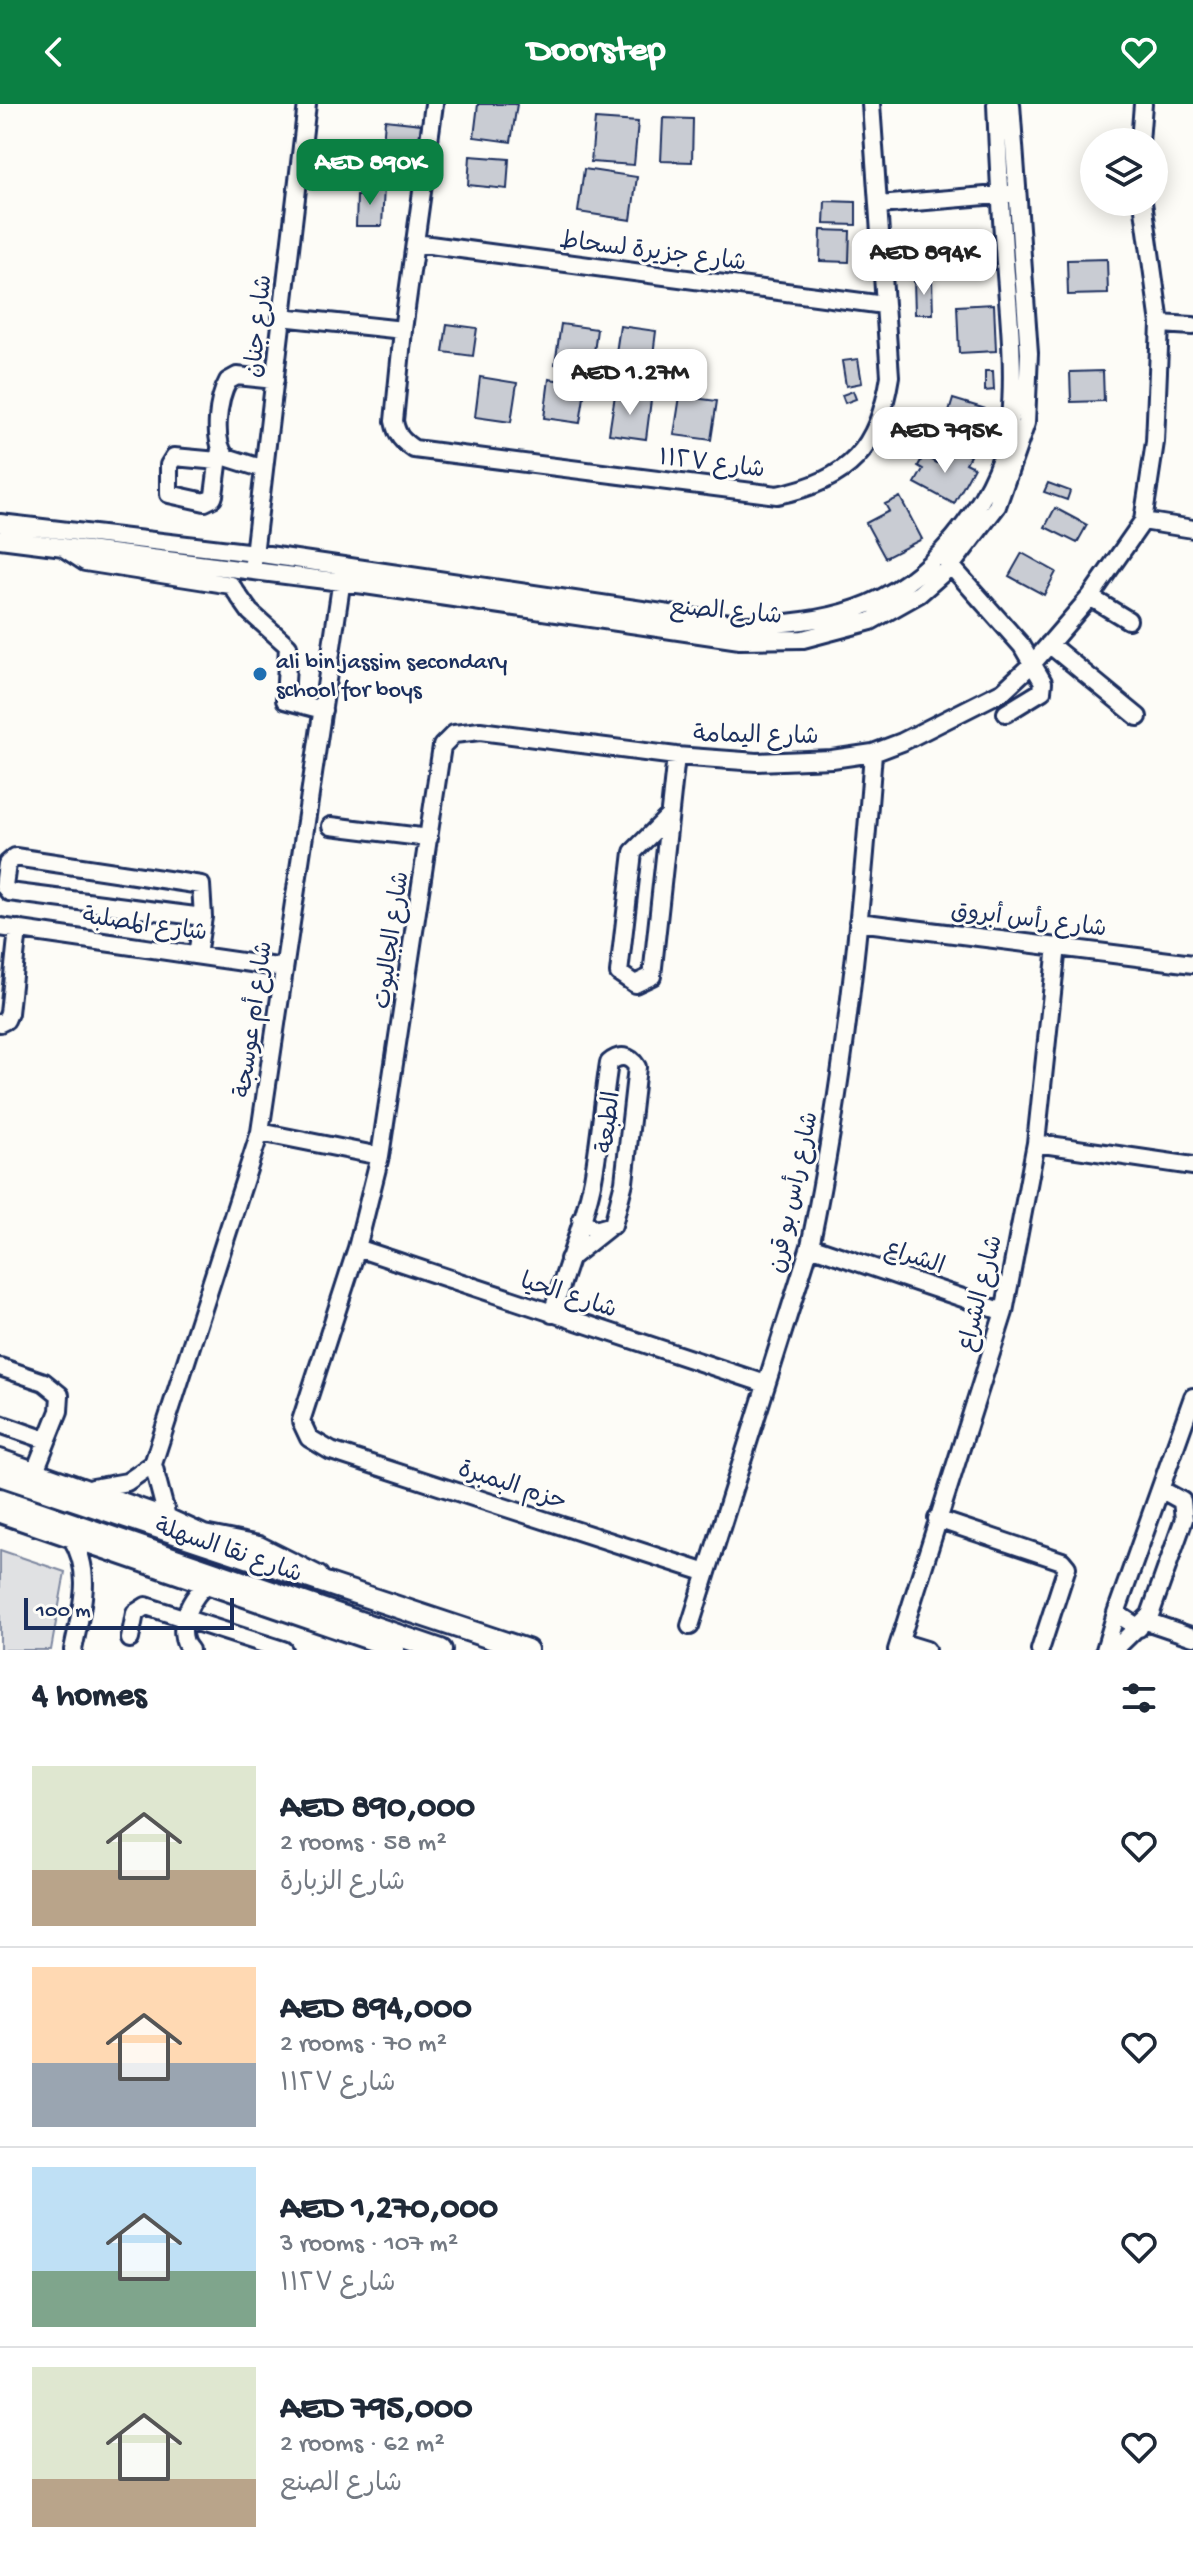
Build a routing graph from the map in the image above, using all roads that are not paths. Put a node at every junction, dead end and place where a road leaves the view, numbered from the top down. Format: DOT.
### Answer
graph roads {
  1 [pos="307,104"];
  2 [pos="434,104"];
  3 [pos="871,104"];
  4 [pos="996,104"];
  5 [pos="1011,104"];
  6 [pos="1143,104"];
  7 [pos="1141,128"];
  8 [pos="1008,194"];
  9 [pos="879,205"];
  10 [pos="1145,216"];
  11 [pos="415,243"];
  12 [pos="884,305"];
  13 [pos="281,317"];
  14 [pos="1160,324"];
  15 [pos="1193,326"];
  16 [pos="403,330"];
  17 [pos="275,380"];
  18 [pos="219,455"];
  19 [pos="264,469"];
  20 [pos="1143,521"];
  21 [pos="0,523"];
  22 [pos="1193,529"];
  23 [pos="0,539"];
  24 [pos="61,546"];
  25 [pos="946,560"];
  26 [pos="253,562"];
  27 [pos="343,575"];
  28 [pos="1090,597"];
  29 [pos="1128,620"];
  30 [pos="1049,644"];
  31 [pos="1033,663"];
  32 [pos="323,710"];
  33 [pos="1006,713"];
  34 [pos="1138,717"];
  35 [pos="454,734"];
  36 [pos="873,753"];
  37 [pos="676,756"];
  38 [pos="669,816"];
  39 [pos="331,826"];
  40 [pos="429,838"];
  41 [pos="633,852"];
  42 [pos="667,855"];
  43 [pos="203,917"];
  44 [pos="858,922"];
  45 [pos="0,927"];
  46 [pos="18,929"];
  47 [pos="1057,946"];
  48 [pos="197,955"];
  49 [pos="7,964"];
  50 [pos="1193,964"];
  51 [pos="284,968"];
  52 [pos="0,1023"];
  53 [pos="260,1132"];
  54 [pos="1036,1143"];
  55 [pos="380,1156"];
  56 [pos="1193,1166"];
  57 [pos="581,1219"];
  58 [pos="608,1228"];
  59 [pos="810,1246"];
  60 [pos="357,1248"];
  61 [pos="569,1259"];
  62 [pos="1004,1312"];
  63 [pos="552,1314"];
  64 [pos="0,1367"];
  65 [pos="766,1384"];
  66 [pos="1193,1397"];
  67 [pos="0,1424"];
  68 [pos="1189,1429"];
  69 [pos="309,1438"];
  70 [pos="46,1440"];
  71 [pos="0,1458"];
  72 [pos="153,1464"];
  73 [pos="35,1471"];
  74 [pos="0,1475"];
  75 [pos="88,1489"];
  76 [pos="1162,1490"];
  77 [pos="0,1499"];
  78 [pos="0,1514"];
  79 [pos="167,1517"];
  80 [pos="937,1519"];
  81 [pos="71,1537"];
  82 [pos="114,1552"];
  83 [pos="704,1572"];
  84 [pos="86,1582"];
  85 [pos="210,1583"];
  86 [pos="334,1584"];
  87 [pos="296,1600"];
  88 [pos="271,1604"];
  89 [pos="1116,1613"];
  90 [pos="187,1618"];
  91 [pos="1143,1624"];
  92 [pos="690,1626"];
  93 [pos="1193,1637"];
  94 [pos="130,1639"];
  95 [pos="899,1646"];
  96 [pos="73,1650"];
  97 [pos="190,1650"];
  98 [pos="283,1650"];
  99 [pos="396,1650"];
  100 [pos="441,1650"];
  101 [pos="527,1650"];
  102 [pos="926,1650"];
  103 [pos="1040,1650"];
  104 [pos="1105,1650"];
  105 [pos="1114,1650"];
  1 -- 13 [label="street, شارع جنان"];
  2 -- 11 [label="street, شارع ١١٢٧"];
  3 -- 9 [label="street, شارع ١١٢٧"];
  4 -- 8 [label="street, شارع الصنع"];
  5 -- 8 [label="street, شارع الصنع"];
  6 -- 7 [label="street"];
  8 -- 9 [label="street"];
  8 -- 25 [label="street, شارع الصنع"];
  9 -- 12 [label="street, شارع ١١٢٧"];
  10 -- 14 [label="street, شارع اليمامة"];
  11 -- 12 [label="street, شارع جزيرة لسحاط"];
  11 -- 16 [label="street, شارع ١١٢٧"];
  12 -- 16 [label="street, شارع ١١٢٧"];
  13 -- 16 [label="street"];
  13 -- 17 [label="street, شارع جنان"];
  14 -- 15 [label="street"];
  14 -- 20 [label="street, شارع اليمامة"];
  17 -- 18 [label="street"];
  17 -- 19 [label="street, شارع جنان"];
  18 -- 18 [label="street"];
  18 -- 19 [label="street"];
  19 -- 26 [label="street, شارع جنان"];
  20 -- 22 [label="street"];
  20 -- 28 [label="street, شارع اليمامة"];
  21 -- 26 [label="street, شارع الصنع"];
  23 -- 24 [label="street, شارع الصنع"];
  24 -- 26 [label="street, شارع الصنع"];
  24 -- 32 [label="street"];
  25 -- 27 [label="street, شارع الصنع"];
  25 -- 31 [label="street"];
  26 -- 27 [label="street, شارع الصنع"];
  27 -- 32 [label="street, شارع أم عوسجة"];
  28 -- 29 [label="street"];
  28 -- 30 [label="street, شارع اليمامة"];
  30 -- 31 [label="street, شارع اليمامة"];
  30 -- 34 [label="street"];
  31 -- 33 [label="street"];
  31 -- 36 [label="street, شارع اليمامة"];
  32 -- 51 [label="street, شارع أم عوسجة"];
  35 -- 37 [label="street, شارع اليمامة"];
  35 -- 40 [label="street, شارع الجالبوت"];
  36 -- 37 [label="street, شارع اليمامة"];
  36 -- 44 [label="street, شارع رأس بو قرن"];
  37 -- 38 [label="street"];
  38 -- 41 [label="street"];
  38 -- 42 [label="street"];
  39 -- 40 [label="street"];
  40 -- 55 [label="street, شارع الجالبوت"];
  41 -- 42 [label="street"];
  41 -- 42 [label="street"];
  43 -- 43 [label="street"];
  43 -- 48 [label="street"];
  44 -- 47 [label="street, شارع رأس أبروق"];
  44 -- 59 [label="street, شارع رأس بو قرن"];
  45 -- 46 [label="street, شارع المصلبة"];
  46 -- 48 [label="street, شارع المصلبة"];
  46 -- 49 [label="street"];
  47 -- 50 [label="street, شارع رأس أبروق"];
  47 -- 54 [label="street, شارع الشراع"];
  48 -- 51 [label="street, شارع المصلبة"];
  49 -- 52 [label="street"];
  51 -- 53 [label="street, شارع أم عوسجة"];
  53 -- 55 [label="street"];
  53 -- 72 [label="street, شارع أم عوسجة"];
  54 -- 56 [label="street"];
  54 -- 62 [label="street, شارع الشراع"];
  55 -- 60 [label="street, شارع الجالبوت"];
  57 -- 58 [label="street"];
  57 -- 58 [label="street, الطبعة"];
  57 -- 61 [label="street, الطبعة"];
  58 -- 61 [label="street"];
  59 -- 62 [label="street, الشراع"];
  59 -- 65 [label="street, شارع رأس بو قرن"];
  60 -- 63 [label="street, شارع الحيا"];
  60 -- 69 [label="street, شارع الجالبوت"];
  61 -- 63 [label="street, الطبعة"];
  62 -- 80 [label="street, شارع الشراع"];
  63 -- 65 [label="street, شارع الحيا"];
  64 -- 70 [label="street"];
  65 -- 83 [label="street, شارع رأس بو قرن"];
  66 -- 68 [label="street"];
  67 -- 70 [label="street"];
  68 -- 76 [label="street"];
  69 -- 83 [label="street, حزم البمبرة"];
  70 -- 73 [label="street"];
  71 -- 73 [label="street, شارع نقا السهلة"];
  72 -- 75 [label="street"];
  72 -- 79 [label="street"];
  73 -- 75 [label="street, شارع نقا السهلة"];
  74 -- 86 [label="main road, شارع نقا السهلة"];
  75 -- 79 [label="street, شارع نقا السهلة"];
  76 -- 89 [label="street"];
  76 -- 91 [label="street"];
  77 -- 87 [label="main road, شارع نقا السهلة"];
  78 -- 81 [label="street, شارع نقا السهلة"];
  79 -- 86 [label="street, شارع نقا السهلة"];
  80 -- 95 [label="street, شارع الشراع"];
  80 -- 103 [label="street"];
  81 -- 82 [label="street, شارع نقا السهلة"];
  81 -- 84 [label="street"];
  82 -- 84 [label="street"];
  82 -- 85 [label="street, شارع نقا السهلة"];
  83 -- 92 [label="street, شارع رأس بو قرن"];
  84 -- 96 [label="street"];
  85 -- 88 [label="street, شارع نقا السهلة"];
  85 -- 90 [label="street"];
  86 -- 101 [label="main road, شارع نقا السهلة"];
  87 -- 88 [label="main road"];
  87 -- 100 [label="main road, شارع نقا السهلة"];
  88 -- 99 [label="street, شارع نقا السهلة"];
  89 -- 91 [label="street"];
  89 -- 104 [label="street"];
  90 -- 94 [label="street"];
  90 -- 97 [label="street"];
  90 -- 98 [label="street"];
  91 -- 93 [label="street"];
  91 -- 105 [label="street"];
  95 -- 102 [label="street"];
}
